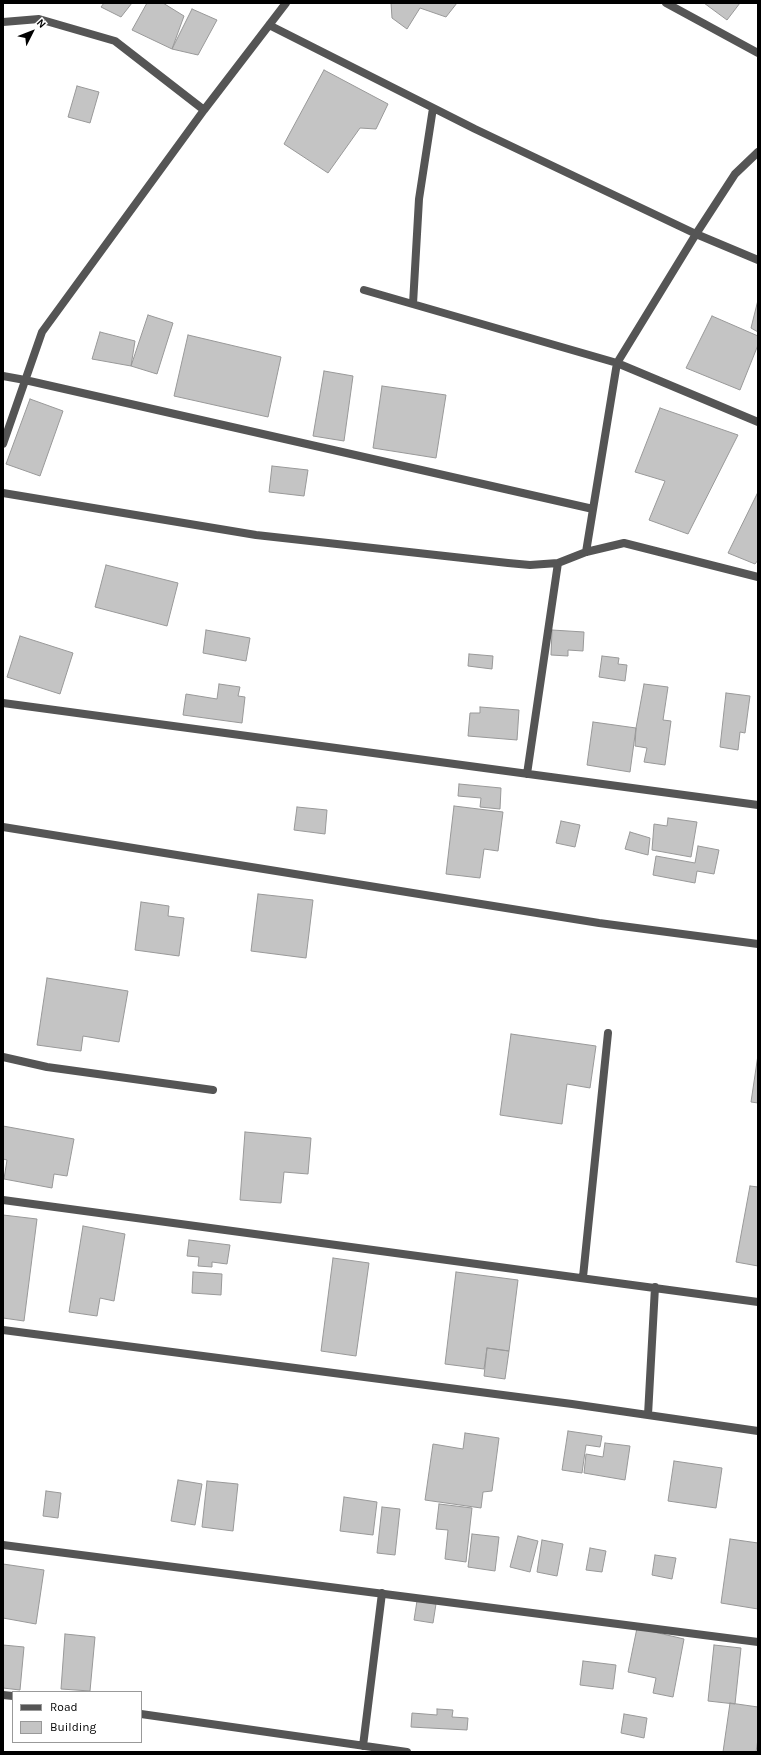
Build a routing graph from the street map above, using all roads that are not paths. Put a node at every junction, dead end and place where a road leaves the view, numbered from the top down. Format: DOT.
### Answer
graph roads {
  1 [pos="286,3"];
  2 [pos="666,3"];
  3 [pos="3,22"];
  4 [pos="269,25"];
  5 [pos="758,53"];
  6 [pos="433,108"];
  7 [pos="204,110"];
  8 [pos="758,152"];
  9 [pos="696,234"];
  10 [pos="758,260"];
  11 [pos="364,290"];
  12 [pos="413,304"];
  13 [pos="617,363"];
  14 [pos="3,376"];
  15 [pos="25,380"];
  16 [pos="758,422"];
  17 [pos="3,444"];
  18 [pos="3,493"];
  19 [pos="593,509"];
  20 [pos="586,552"];
  21 [pos="558,563"];
  22 [pos="758,578"];
  23 [pos="3,703"];
  24 [pos="527,774"];
  25 [pos="758,805"];
  26 [pos="3,827"];
  27 [pos="758,944"];
  28 [pos="608,1033"];
  29 [pos="3,1057"];
  30 [pos="213,1090"];
  31 [pos="3,1200"];
  32 [pos="583,1277"];
  33 [pos="654,1287"];
  34 [pos="758,1302"];
  35 [pos="3,1330"];
  36 [pos="648,1415"];
  37 [pos="758,1431"];
  38 [pos="3,1545"];
  39 [pos="382,1593"];
  40 [pos="758,1642"];
  41 [pos="142,1714"];
  42 [pos="363,1746"];
  43 [pos="407,1752"];
  1 -- 4 [label="street"];
  2 -- 5 [label="street"];
  3 -- 7 [label="street"];
  4 -- 6 [label="street"];
  4 -- 7 [label="street"];
  6 -- 9 [label="street"];
  6 -- 12 [label="street"];
  7 -- 15 [label="street"];
  8 -- 9 [label="street"];
  9 -- 10 [label="street"];
  9 -- 13 [label="street"];
  11 -- 12 [label="street"];
  12 -- 13 [label="street"];
  13 -- 16 [label="street"];
  13 -- 19 [label="street"];
  14 -- 15 [label="street"];
  15 -- 17 [label="street"];
  15 -- 19 [label="street"];
  18 -- 21 [label="street"];
  19 -- 20 [label="street"];
  20 -- 21 [label="street"];
  20 -- 22 [label="street"];
  21 -- 24 [label="street"];
  23 -- 24 [label="street"];
  24 -- 25 [label="street"];
  26 -- 27 [label="street"];
  28 -- 32 [label="street"];
  29 -- 30 [label="street"];
  31 -- 32 [label="street"];
  32 -- 33 [label="street"];
  33 -- 34 [label="street"];
  33 -- 36 [label="street"];
  35 -- 36 [label="street"];
  36 -- 37 [label="street"];
  38 -- 39 [label="street"];
  39 -- 40 [label="street"];
  39 -- 42 [label="street"];
  41 -- 42 [label="street"];
  42 -- 43 [label="street"];
}
